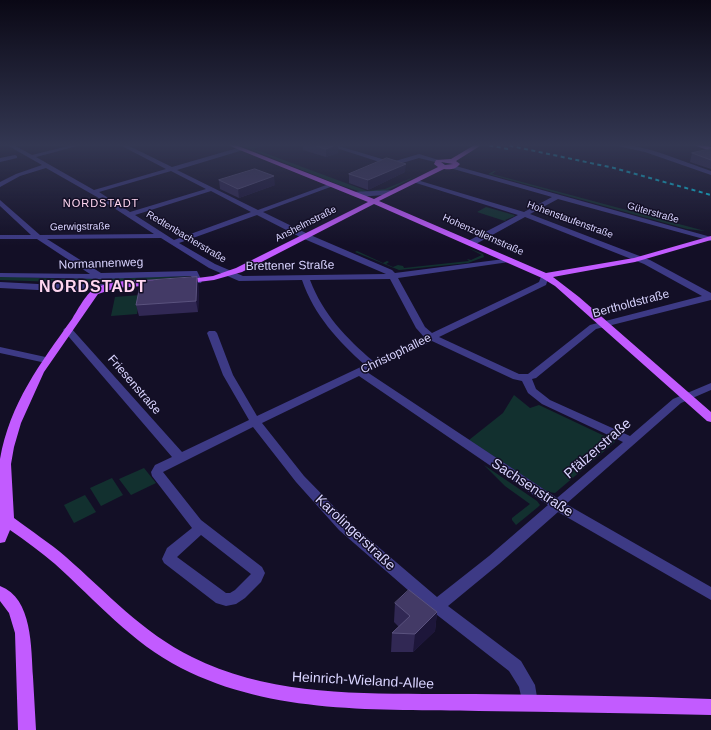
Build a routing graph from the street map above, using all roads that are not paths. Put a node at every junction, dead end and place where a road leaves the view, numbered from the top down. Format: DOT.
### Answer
graph roads {
  1 [pos="12,178"];
  2 [pos="68,178"];
  3 [pos="143,178"];
  4 [pos="189,178"];
  5 [pos="314,178"];
  6 [pos="419,178"];
  7 [pos="496,178"];
  8 [pos="415,181"];
  9 [pos="0,184"];
  10 [pos="331,185"];
  11 [pos="212,189"];
  12 [pos="94,192"];
  13 [pos="393,192"];
  14 [pos="353,193"];
  15 [pos="558,196"];
  16 [pos="0,202"];
  17 [pos="375,202"];
  18 [pos="256,212"];
  19 [pos="130,214"];
  20 [pos="524,214"];
  21 [pos="161,236"];
  22 [pos="305,236"];
  23 [pos="0,237"];
  24 [pos="40,238"];
  25 [pos="711,239"];
  26 [pos="173,243"];
  27 [pos="471,243"];
  28 [pos="640,258"];
  29 [pos="509,260"];
  30 [pos="575,271"];
  31 [pos="0,274"];
  32 [pos="228,274"];
  33 [pos="101,276"];
  34 [pos="393,276"];
  35 [pos="545,276"];
  36 [pos="305,278"];
  37 [pos="198,281"];
  38 [pos="0,285"];
  39 [pos="103,287"];
  40 [pos="710,296"];
  41 [pos="576,299"];
  42 [pos="605,324"];
  43 [pos="68,330"];
  44 [pos="212,333"];
  45 [pos="431,338"];
  46 [pos="0,350"];
  47 [pos="46,360"];
  48 [pos="372,366"];
  49 [pos="359,372"];
  50 [pos="526,378"];
  51 [pos="711,386"];
  52 [pos="686,396"];
  53 [pos="711,418"];
  54 [pos="255,422"];
  55 [pos="630,441"];
  56 [pos="180,458"];
  57 [pos="557,505"];
  58 [pos="4,517"];
  59 [pos="201,528"];
  60 [pos="0,538"];
  61 [pos="0,592"];
  62 [pos="711,594"];
  63 [pos="437,606"];
  64 [pos="530,703"];
  65 [pos="711,707"];
  66 [pos="27,730"];
  1 -- 9 [label="street"];
  2 -- 12 [label="street, Redtenbacherstraße"];
  3 -- 12 [label="street"];
  4 -- 11 [label="street"];
  5 -- 10 [label="main road, Hohenzollernstraße"];
  6 -- 8 [label="main road, Anshelmstraße"];
  7 -- 15 [label="street, Güterstraße"];
  8 -- 13 [label="main road, Anshelmstraße"];
  8 -- 20 [label="street, Hohenstaufenstraße"];
  10 -- 14 [label="main road, Hohenzollernstraße"];
  10 -- 18 [label="street"];
  11 -- 18 [label="street"];
  11 -- 19 [label="street"];
  12 -- 19 [label="street, Redtenbacherstraße"];
  13 -- 14 [label="street, Anshelmstraße"];
  13 -- 17 [label="main road, Anshelmstraße"];
  14 -- 17 [label="main road, Hohenzollernstraße"];
  15 -- 20 [label="street"];
  15 -- 25 [label="street, Güterstraße"];
  16 -- 24 [label="street"];
  17 -- 22 [label="main road, Anshelmstraße"];
  17 -- 27 [label="main road, Hohenzollernstraße"];
  18 -- 22 [label="street"];
  18 -- 26 [label="street"];
  19 -- 21 [label="street, Redtenbacherstraße"];
  20 -- 27 [label="street"];
  20 -- 28 [label="street, Hohenstaufenstraße"];
  21 -- 24 [label="street, Gerwigstraße"];
  21 -- 26 [label="street, Redtenbacherstraße"];
  22 -- 32 [label="main road, Anshelmstraße"];
  22 -- 34 [label="street"];
  23 -- 24 [label="street, Gerwigstraße"];
  24 -- 33 [label="street"];
  25 -- 28 [label="main road"];
  26 -- 32 [label="street, Redtenbacherstraße"];
  27 -- 29 [label="main road, Hohenzollernstraße"];
  28 -- 30 [label="main road"];
  28 -- 40 [label="street, Hohenstaufenstraße"];
  29 -- 34 [label="street, Brettener Straße"];
  29 -- 35 [label="main road, Hohenzollernstraße"];
  30 -- 35 [label="main road"];
  30 -- 41 [label="main road, Hohenzollernstraße"];
  31 -- 33 [label="street, Normannenweg"];
  32 -- 36 [label="street, Brettener Straße"];
  32 -- 37 [label="main road, Brettener Straße"];
  33 -- 37 [label="street, Normannenweg"];
  34 -- 36 [label="street, Brettener Straße"];
  34 -- 45 [label="street"];
  35 -- 41 [label="main road, Hohenzollernstraße"];
  35 -- 45 [label="street, Christophallee"];
  36 -- 48 [label="street"];
  37 -- 39 [label="main road, Brettener Straße"];
  38 -- 39 [label="street, Brettener Straße"];
  39 -- 43 [label="main road"];
  40 -- 42 [label="street, Bertholdstraße"];
  41 -- 42 [label="main road, Hohenzollernstraße"];
  42 -- 50 [label="street, Bertholdstraße"];
  42 -- 52 [label="main road, Hohenzollernstraße"];
  43 -- 47 [label="main road"];
  43 -- 56 [label="street, Friesenstraße"];
  44 -- 54 [label="street, Karolingerstraße"];
  45 -- 48 [label="street, Christophallee"];
  45 -- 50 [label="street"];
  46 -- 47 [label="street"];
  47 -- 58 [label="main road"];
  48 -- 49 [label="street, Christophallee"];
  49 -- 54 [label="street, Christophallee"];
  49 -- 57 [label="street, Sachsenstraße"];
  50 -- 55 [label="street"];
  51 -- 52 [label="street, Pfälzerstraße"];
  52 -- 53 [label="main road, Hohenzollernstraße"];
  52 -- 55 [label="street, Pfälzerstraße"];
  54 -- 56 [label="street, Christophallee"];
  54 -- 63 [label="street, Karolingerstraße"];
  55 -- 57 [label="street, Pfälzerstraße"];
  56 -- 59 [label="street, Christophallee"];
  57 -- 62 [label="street, Sachsenstraße"];
  57 -- 63 [label="street, Pfälzerstraße"];
  58 -- 60 [label="main road"];
  58 -- 64 [label="main road, Heinrich-Wieland-Allee"];
  59 -- 59 [label="street, Christophallee"];
  61 -- 66 [label="main road"];
  63 -- 64 [label="street, Karolingerstraße"];
  64 -- 65 [label="main road, Heinrich-Wieland-Allee"];
}
